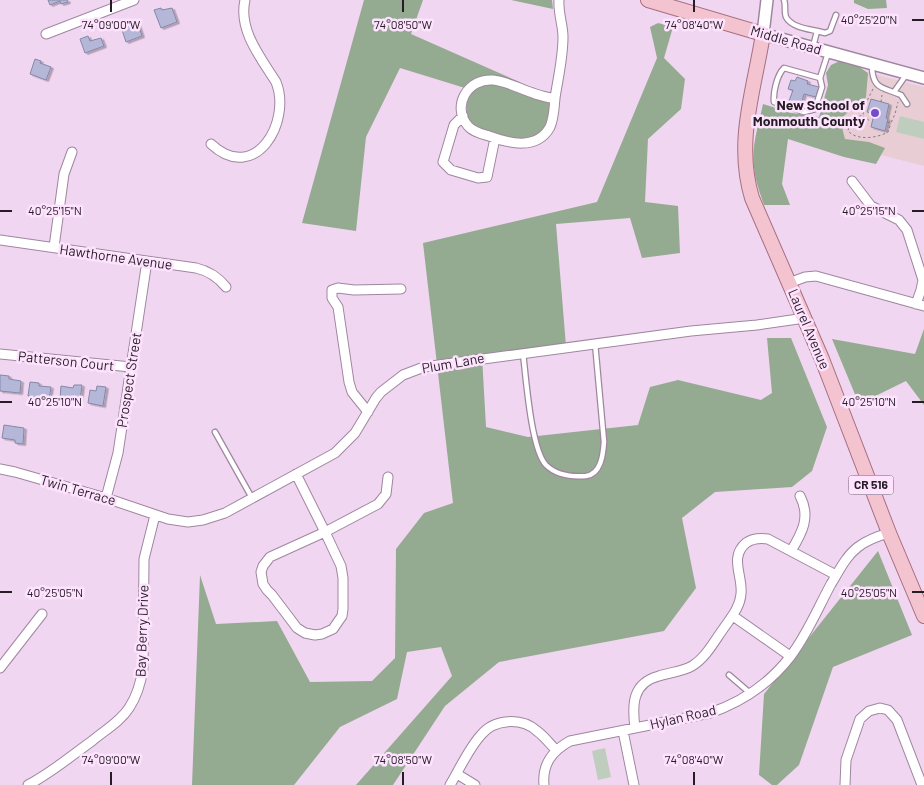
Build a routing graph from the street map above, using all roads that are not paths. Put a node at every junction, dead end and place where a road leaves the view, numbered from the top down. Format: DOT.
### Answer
graph roads {
  1 [pos="134,0"];
  2 [pos="245,0"];
  3 [pos="559,0"];
  4 [pos="648,0"];
  5 [pos="767,0"];
  6 [pos="784,0"];
  7 [pos="665,2"];
  8 [pos="836,15"];
  9 [pos="817,31"];
  10 [pos="46,34"];
  11 [pos="763,34"];
  12 [pos="813,48"];
  13 [pos="828,52"];
  14 [pos="872,64"];
  15 [pos="907,73"];
  16 [pos="820,78"];
  17 [pos="924,78"];
  18 [pos="894,92"];
  19 [pos="555,99"];
  20 [pos="907,104"];
  21 [pos="463,116"];
  22 [pos="495,138"];
  23 [pos="211,144"];
  24 [pos="72,152"];
  25 [pos="852,181"];
  26 [pos="0,240"];
  27 [pos="54,247"];
  28 [pos="147,261"];
  29 [pos="789,283"];
  30 [pos="226,287"];
  31 [pos="401,289"];
  32 [pos="920,305"];
  33 [pos="804,318"];
  34 [pos="595,343"];
  35 [pos="522,353"];
  36 [pos="0,354"];
  37 [pos="131,367"];
  38 [pos="368,412"];
  39 [pos="214,432"];
  40 [pos="0,469"];
  41 [pos="296,474"];
  42 [pos="388,477"];
  43 [pos="800,496"];
  44 [pos="106,498"];
  45 [pos="252,498"];
  46 [pos="155,515"];
  47 [pos="325,532"];
  48 [pos="889,532"];
  49 [pos="790,551"];
  50 [pos="836,575"];
  51 [pos="42,614"];
  52 [pos="733,616"];
  53 [pos="924,616"];
  54 [pos="790,656"];
  55 [pos="0,668"];
  56 [pos="729,675"];
  57 [pos="751,694"];
  58 [pos="635,728"];
  59 [pos="623,731"];
  60 [pos="556,750"];
  61 [pos="457,774"];
  62 [pos="28,785"];
  63 [pos="450,785"];
  64 [pos="475,785"];
  65 [pos="544,785"];
  66 [pos="634,785"];
  67 [pos="845,785"];
  68 [pos="922,785"];
  1 -- 10 [label="street"];
  2 -- 23 [label="street"];
  3 -- 19 [label="street"];
  4 -- 7 [label="main road, Middle Road"];
  5 -- 11 [label="street"];
  6 -- 9 [label="lane"];
  7 -- 11 [label="main road, Middle Road"];
  8 -- 9 [label="lane"];
  9 -- 12 [label="lane"];
  11 -- 12 [label="street, Middle Road"];
  11 -- 29 [label="main road, Laurel Avenue / CR 516"];
  12 -- 13 [label="street, Middle Road"];
  13 -- 14 [label="street, Middle Road"];
  13 -- 16 [label="lane"];
  14 -- 15 [label="street, Middle Road"];
  14 -- 18 [label="lane"];
  15 -- 17 [label="street, Middle Road"];
  15 -- 18 [label="lane"];
  16 -- 16 [label="lane"];
  18 -- 20 [label="lane"];
  19 -- 21 [label="street"];
  19 -- 22 [label="street"];
  21 -- 22 [label="street"];
  21 -- 22 [label="street"];
  24 -- 27 [label="street"];
  25 -- 32 [label="street"];
  26 -- 27 [label="street, Hawthorne Avenue"];
  27 -- 28 [label="street, Hawthorne Avenue"];
  28 -- 30 [label="street, Hawthorne Avenue"];
  28 -- 37 [label="street, Prospect Street"];
  29 -- 32 [label="street"];
  29 -- 33 [label="main road, Laurel Avenue / CR 516"];
  31 -- 38 [label="street"];
  33 -- 34 [label="street, Plum Lane"];
  33 -- 48 [label="main road, Laurel Avenue / CR 516"];
  34 -- 35 [label="street, Plum Lane"];
  34 -- 35 [label="lane"];
  35 -- 38 [label="street, Plum Lane"];
  36 -- 37 [label="street, Patterson Court"];
  37 -- 44 [label="street, Prospect Street"];
  38 -- 41 [label="street, Plum Lane"];
  39 -- 45 [label="lane"];
  40 -- 44 [label="street, Twin Terrace"];
  41 -- 45 [label="street, Plum Lane"];
  41 -- 47 [label="street"];
  42 -- 47 [label="street"];
  43 -- 49 [label="street"];
  44 -- 46 [label="street, Twin Terrace"];
  45 -- 46 [label="street, Plum Lane"];
  46 -- 62 [label="street, Bay Berry Drive"];
  47 -- 47 [label="street"];
  48 -- 50 [label="street, Hylan Road"];
  48 -- 53 [label="main road, Laurel Avenue / CR 516"];
  49 -- 50 [label="street"];
  49 -- 52 [label="street"];
  50 -- 54 [label="street, Hylan Road"];
  51 -- 55 [label="street"];
  52 -- 54 [label="street"];
  52 -- 58 [label="street"];
  54 -- 57 [label="street, Hylan Road"];
  56 -- 57 [label="lane"];
  57 -- 58 [label="street, Hylan Road"];
  58 -- 59 [label="street, Hylan Road"];
  59 -- 60 [label="street, Hylan Road"];
  59 -- 66 [label="street"];
  60 -- 61 [label="street"];
  60 -- 65 [label="street"];
  61 -- 63 [label="street"];
  61 -- 64 [label="street"];
  67 -- 68 [label="street"];
}
